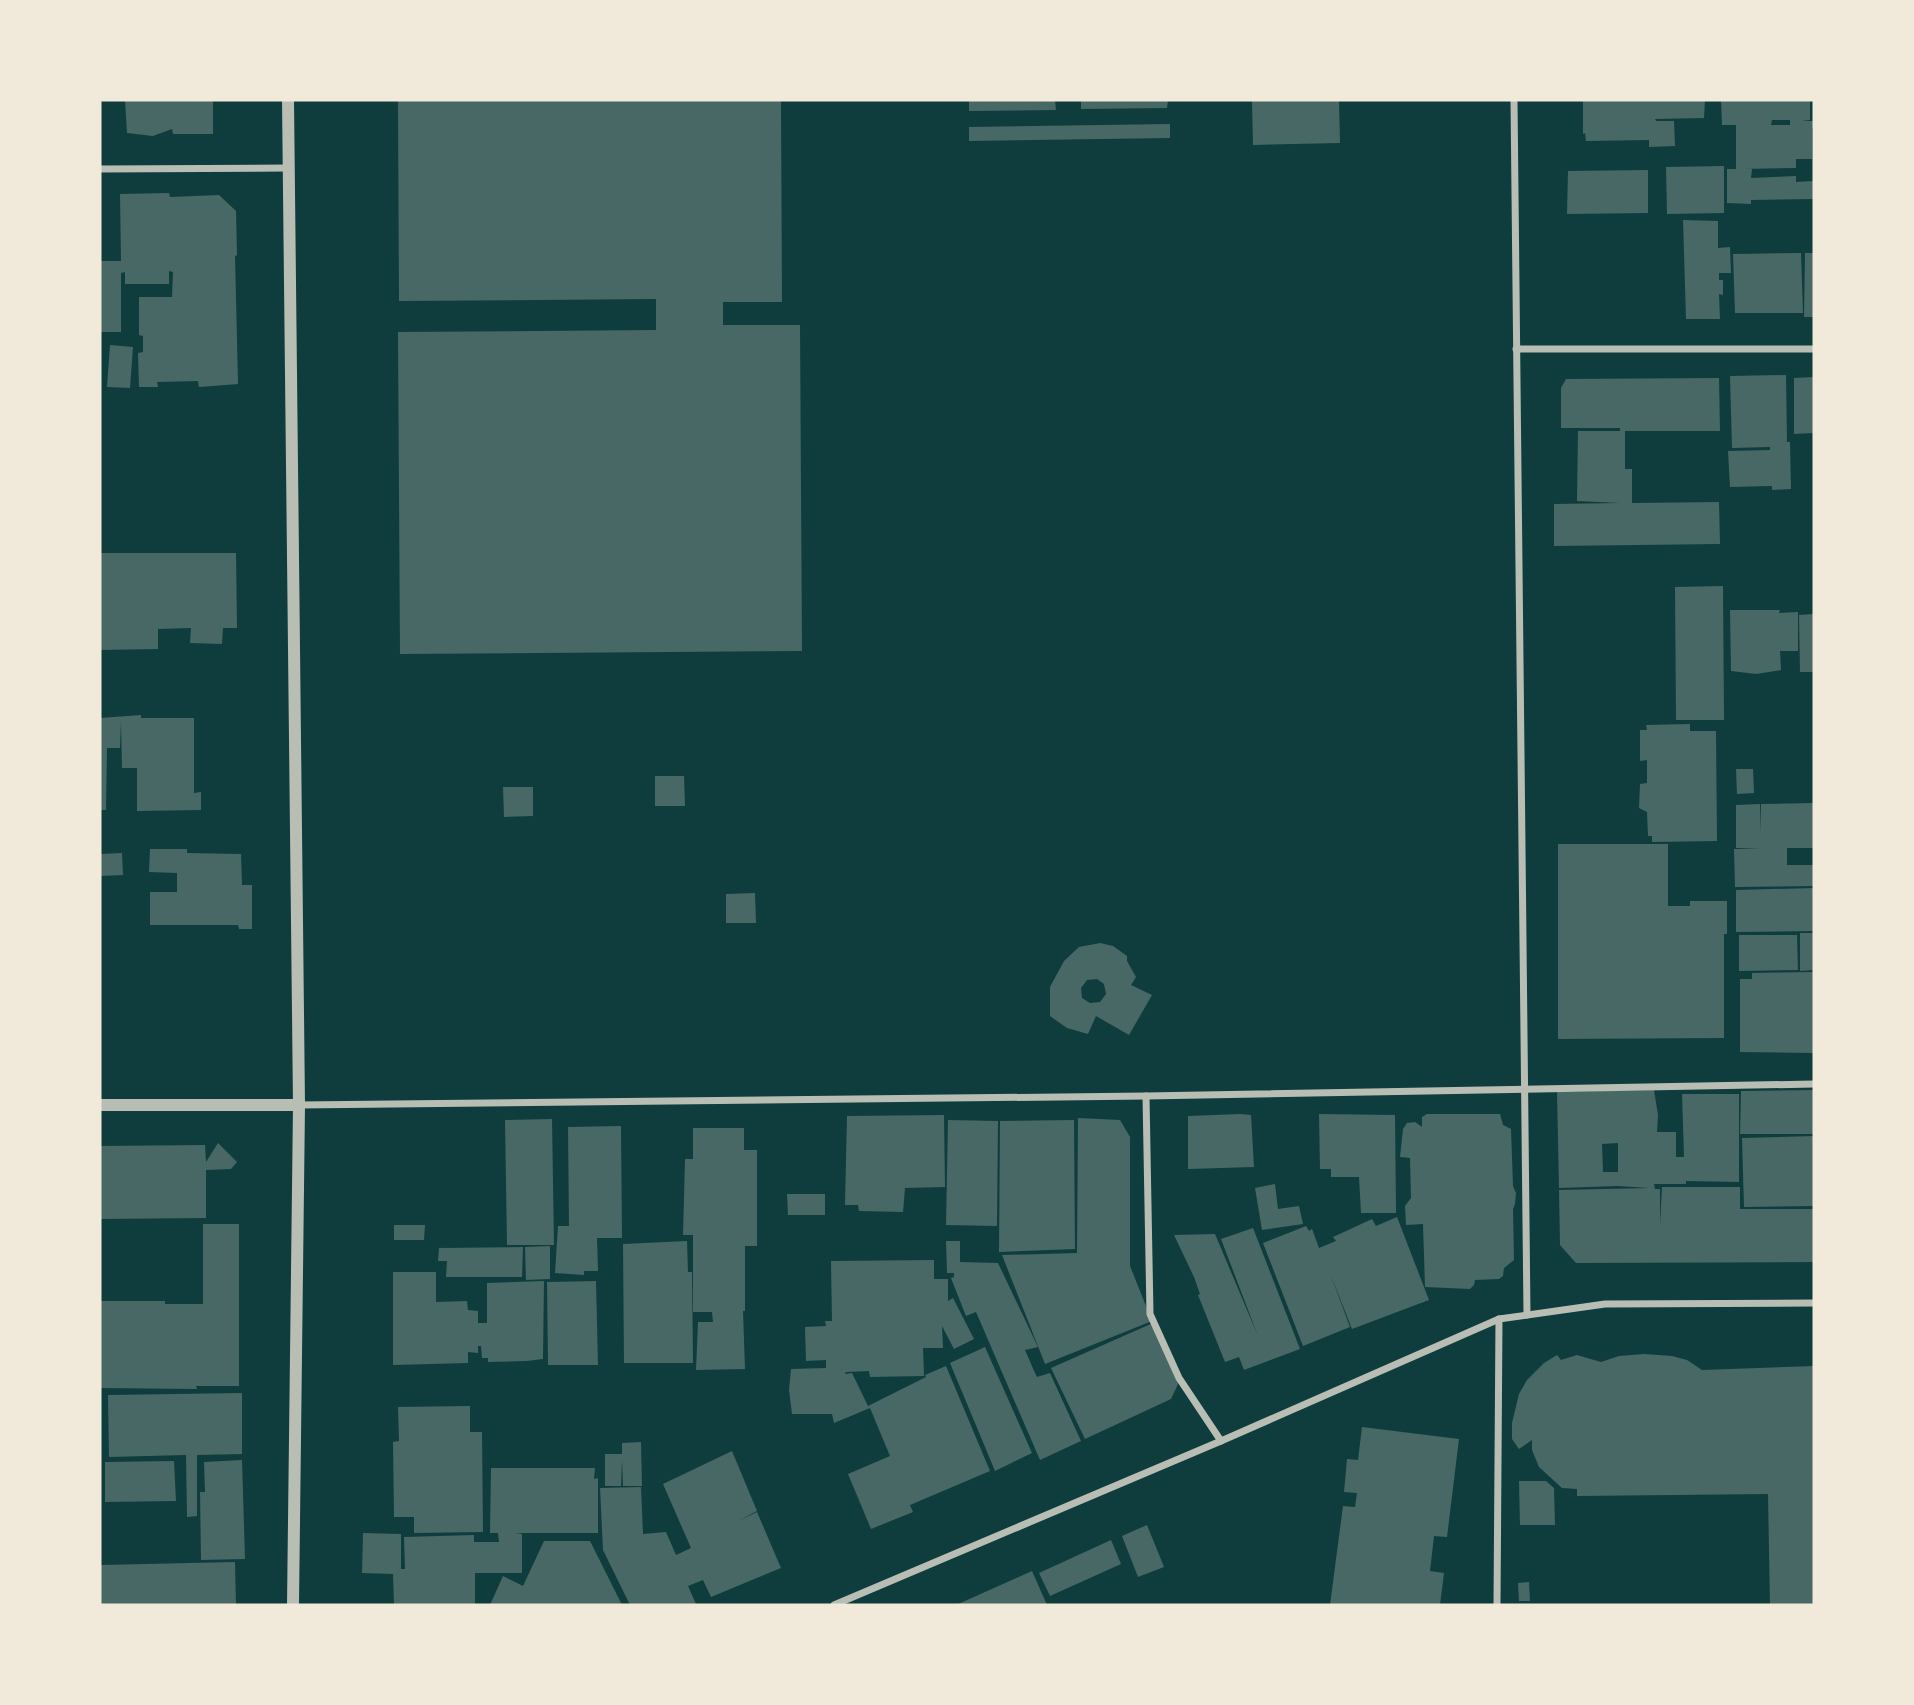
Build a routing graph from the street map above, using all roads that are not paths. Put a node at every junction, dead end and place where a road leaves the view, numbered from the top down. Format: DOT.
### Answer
graph roads {
  1 [pos="288,100"];
  2 [pos="1514,100"];
  3 [pos="288,168"];
  4 [pos="100,169"];
  5 [pos="1516,349"];
  6 [pos="1814,349"];
  7 [pos="1814,1084"];
  8 [pos="1524,1088"];
  9 [pos="1146,1096"];
  10 [pos="100,1105"];
  11 [pos="299,1105"];
  12 [pos="1814,1303"];
  13 [pos="1527,1315"];
  14 [pos="1499,1319"];
  15 [pos="1220,1441"];
  16 [pos="293,1605"];
  17 [pos="834,1605"];
  18 [pos="1496,1605"];
  1 -- 3 [label="street"];
  2 -- 5 [label="street"];
  3 -- 4 [label="street"];
  3 -- 11 [label="street"];
  5 -- 6 [label="street"];
  5 -- 8 [label="street"];
  7 -- 8 [label="street"];
  8 -- 9 [label="street"];
  8 -- 13 [label="street"];
  9 -- 11 [label="street"];
  9 -- 15 [label="street"];
  10 -- 11 [label="street"];
  11 -- 16 [label="street"];
  12 -- 13 [label="street"];
  13 -- 14 [label="street"];
  14 -- 15 [label="street"];
  14 -- 18 [label="street"];
  15 -- 17 [label="street"];
}
